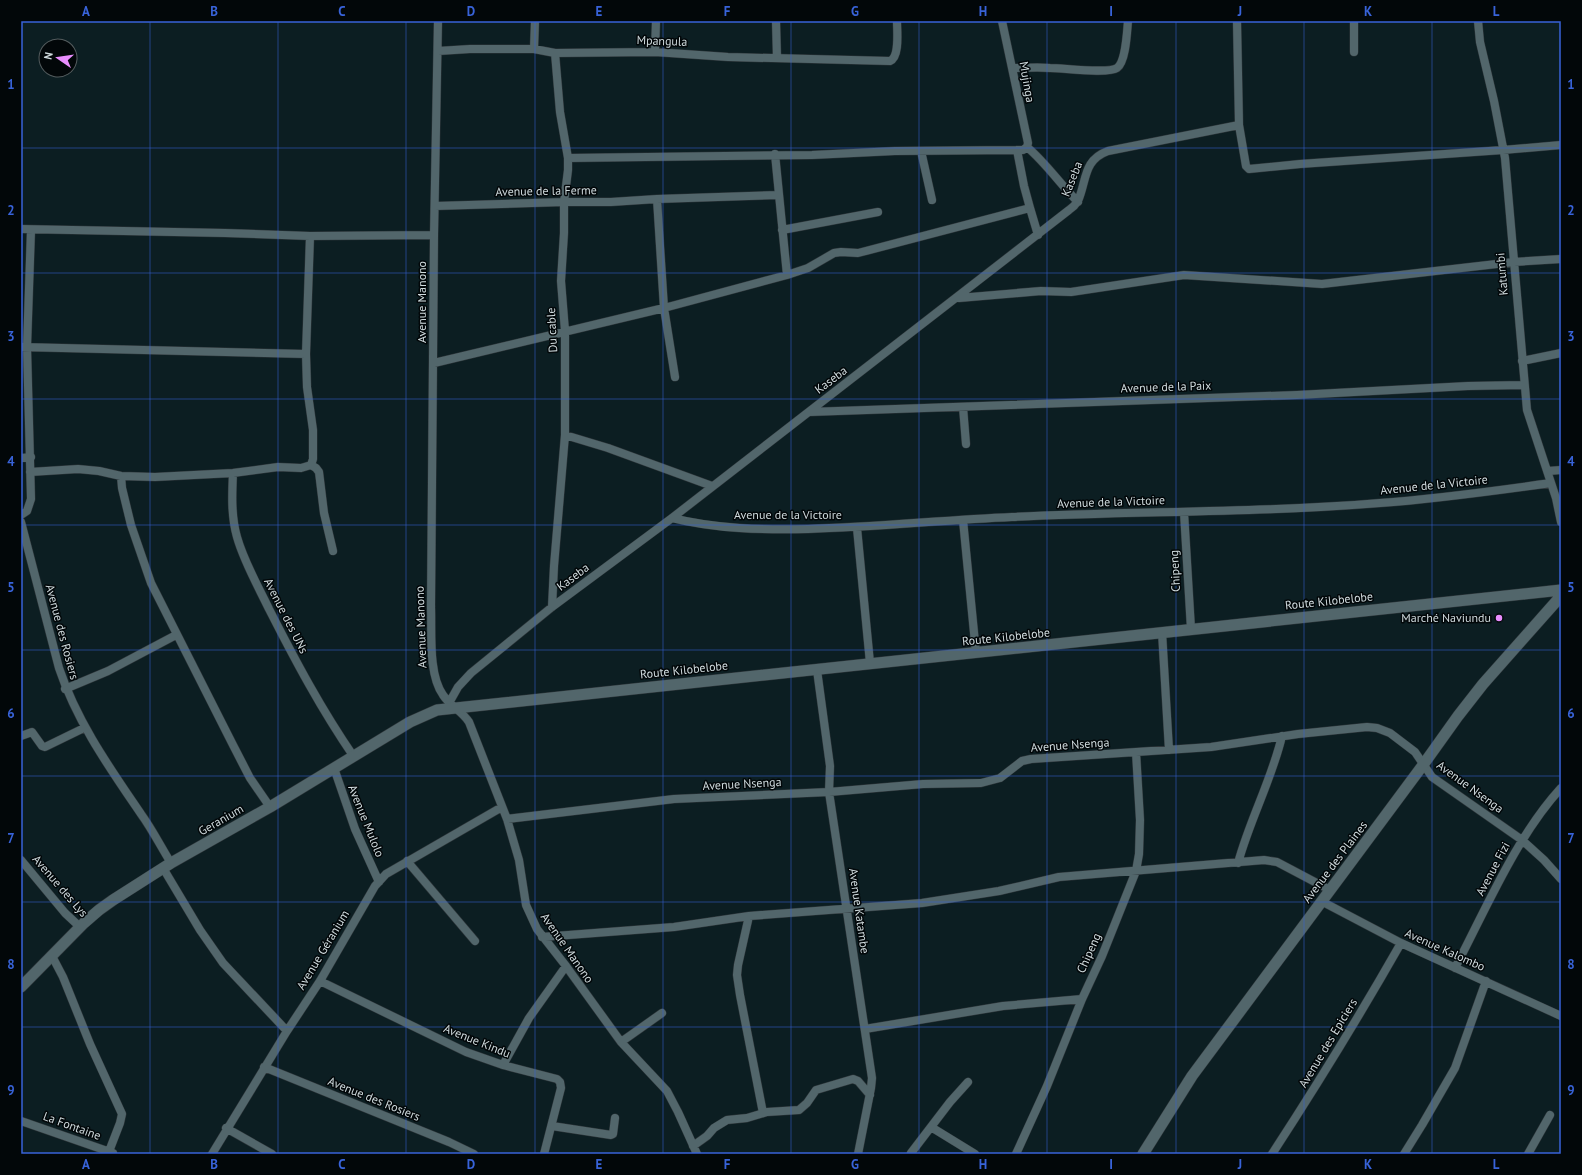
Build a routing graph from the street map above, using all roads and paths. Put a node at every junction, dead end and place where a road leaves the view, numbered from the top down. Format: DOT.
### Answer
graph roads {
  1 [pos="438,21"];
  2 [pos="535,21"];
  3 [pos="656,21"];
  4 [pos="776,21"];
  5 [pos="896,21"];
  6 [pos="1002,21"];
  7 [pos="1128,21"];
  8 [pos="1237,21"];
  9 [pos="1354,21"];
  10 [pos="1478,21"];
  11 [pos="534,50"];
  12 [pos="438,51"];
  13 [pos="655,52"];
  14 [pos="1354,52"];
  15 [pos="555,53"];
  16 [pos="777,58"];
  17 [pos="1013,68"];
  18 [pos="1239,125"];
  19 [pos="1561,145"];
  20 [pos="1026,147"];
  21 [pos="1017,150"];
  22 [pos="1503,150"];
  23 [pos="921,151"];
  24 [pos="775,154"];
  25 [pos="568,158"];
  26 [pos="778,195"];
  27 [pos="657,199"];
  28 [pos="932,200"];
  29 [pos="564,202"];
  30 [pos="1078,202"];
  31 [pos="435,206"];
  32 [pos="1030,208"];
  33 [pos="878,212"];
  34 [pos="21,229"];
  35 [pos="31,230"];
  36 [pos="782,230"];
  37 [pos="434,235"];
  38 [pos="1038,235"];
  39 [pos="310,236"];
  40 [pos="1561,259"];
  41 [pos="1514,262"];
  42 [pos="787,275"];
  43 [pos="958,298"];
  44 [pos="664,308"];
  45 [pos="566,331"];
  46 [pos="24,347"];
  47 [pos="1561,353"];
  48 [pos="306,354"];
  49 [pos="1522,361"];
  50 [pos="434,363"];
  51 [pos="675,377"];
  52 [pos="1524,385"];
  53 [pos="964,407"];
  54 [pos="808,412"];
  55 [pos="565,435"];
  56 [pos="966,444"];
  57 [pos="31,457"];
  58 [pos="21,458"];
  59 [pos="311,465"];
  60 [pos="1561,470"];
  61 [pos="1548,471"];
  62 [pos="30,472"];
  63 [pos="233,473"];
  64 [pos="121,476"];
  65 [pos="1551,483"];
  66 [pos="712,486"];
  67 [pos="1184,512"];
  68 [pos="23,514"];
  69 [pos="672,518"];
  70 [pos="963,520"];
  71 [pos="21,522"];
  72 [pos="1561,522"];
  73 [pos="858,528"];
  74 [pos="333,551"];
  75 [pos="1561,590"];
  76 [pos="1561,596"];
  77 [pos="552,607"];
  78 [pos="1191,629"];
  79 [pos="1162,632"];
  80 [pos="176,635"];
  81 [pos="976,653"];
  82 [pos="870,663"];
  83 [pos="817,670"];
  84 [pos="65,689"];
  85 [pos="452,705"];
  86 [pos="84,728"];
  87 [pos="21,736"];
  88 [pos="1282,736"];
  89 [pos="1169,750"];
  90 [pos="1136,752"];
  91 [pos="354,757"];
  92 [pos="1423,765"];
  93 [pos="334,768"];
  94 [pos="1561,788"];
  95 [pos="829,792"];
  96 [pos="270,807"];
  97 [pos="502,807"];
  98 [pos="506,819"];
  99 [pos="1522,840"];
  100 [pos="21,860"];
  101 [pos="407,861"];
  102 [pos="1238,863"];
  103 [pos="167,866"];
  104 [pos="1136,871"];
  105 [pos="1561,879"];
  106 [pos="379,882"];
  107 [pos="1330,890"];
  108 [pos="1321,901"];
  109 [pos="847,908"];
  110 [pos="748,916"];
  111 [pos="80,927"];
  112 [pos="542,937"];
  113 [pos="475,941"];
  114 [pos="1401,944"];
  115 [pos="52,956"];
  116 [pos="566,966"];
  117 [pos="1456,968"];
  118 [pos="320,981"];
  119 [pos="1486,981"];
  120 [pos="21,987"];
  121 [pos="1082,998"];
  122 [pos="662,1013"];
  123 [pos="1561,1016"];
  124 [pos="865,1029"];
  125 [pos="287,1031"];
  126 [pos="621,1042"];
  127 [pos="503,1065"];
  128 [pos="264,1067"];
  129 [pos="968,1082"];
  130 [pos="870,1095"];
  131 [pos="763,1113"];
  132 [pos="1550,1115"];
  133 [pos="616,1118"];
  134 [pos="21,1121"];
  135 [pos="552,1126"];
  136 [pos="931,1127"];
  137 [pos="226,1128"];
  138 [pos="695,1150"];
  139 [pos="110,1153"];
  140 [pos="911,1153"];
  141 [pos="212,1154"];
  142 [pos="272,1154"];
  143 [pos="474,1154"];
  144 [pos="544,1154"];
  145 [pos="858,1154"];
  146 [pos="975,1154"];
  147 [pos="1016,1154"];
  148 [pos="1143,1154"];
  149 [pos="1272,1154"];
  150 [pos="1404,1154"];
  151 [pos="1528,1154"];
  1 -- 12 [label="street, Avenue Manono"];
  2 -- 11 [label="street"];
  3 -- 13 [label="street"];
  4 -- 16 [label="street"];
  5 -- 16 [label="street, Mpangula"];
  6 -- 17 [label="street, Mujinga"];
  7 -- 17 [label="street"];
  8 -- 18 [label="street"];
  9 -- 14 [label="street"];
  10 -- 22 [label="street, Katumbi"];
  11 -- 12 [label="street, Mpangula"];
  11 -- 15 [label="street, Mpangula"];
  12 -- 31 [label="street, Avenue Manono"];
  13 -- 15 [label="street, Mpangula"];
  13 -- 16 [label="street, Mpangula"];
  15 -- 25 [label="street, Du cable"];
  17 -- 20 [label="street, Mujinga"];
  18 -- 22 [label="street"];
  18 -- 30 [label="street, Kaseba"];
  19 -- 22 [label="street"];
  20 -- 21 [label="street"];
  20 -- 30 [label="street"];
  21 -- 23 [label="street"];
  21 -- 32 [label="street"];
  22 -- 41 [label="street, Katumbi"];
  23 -- 24 [label="street"];
  23 -- 28 [label="street"];
  24 -- 25 [label="street"];
  24 -- 26 [label="street"];
  25 -- 29 [label="street, Du cable"];
  26 -- 27 [label="street, Avenue de la Ferme"];
  26 -- 36 [label="street"];
  27 -- 29 [label="street, Avenue de la Ferme"];
  27 -- 44 [label="street"];
  29 -- 31 [label="street, Avenue de la Ferme"];
  29 -- 45 [label="street, Du cable"];
  30 -- 38 [label="street, Kaseba"];
  31 -- 37 [label="street, Avenue Manono"];
  32 -- 38 [label="street"];
  32 -- 42 [label="street"];
  33 -- 36 [label="street"];
  34 -- 35 [label="street"];
  35 -- 39 [label="street"];
  35 -- 46 [label="street"];
  36 -- 42 [label="street"];
  37 -- 39 [label="street"];
  37 -- 50 [label="street, Avenue Manono"];
  38 -- 43 [label="street, Kaseba"];
  39 -- 48 [label="street"];
  40 -- 41 [label="street"];
  41 -- 43 [label="street"];
  41 -- 49 [label="street, Katumbi"];
  42 -- 44 [label="street"];
  43 -- 54 [label="street, Kaseba"];
  44 -- 45 [label="street"];
  44 -- 51 [label="street"];
  45 -- 50 [label="street"];
  45 -- 55 [label="street, Du cable"];
  46 -- 48 [label="street"];
  46 -- 57 [label="street"];
  47 -- 49 [label="street"];
  48 -- 59 [label="street"];
  49 -- 52 [label="street, Katumbi"];
  50 -- 85 [label="street, Avenue Manono"];
  52 -- 53 [label="street, Avenue de la Paix"];
  52 -- 61 [label="street, Katumbi"];
  53 -- 54 [label="street, Avenue de la Paix"];
  53 -- 56 [label="street"];
  54 -- 66 [label="street, Kaseba"];
  55 -- 66 [label="street"];
  55 -- 77 [label="street, Du cable"];
  57 -- 58 [label="street"];
  57 -- 62 [label="street"];
  59 -- 63 [label="street"];
  59 -- 74 [label="street"];
  60 -- 61 [label="street"];
  61 -- 65 [label="street, Katumbi"];
  62 -- 64 [label="street"];
  62 -- 68 [label="street"];
  63 -- 64 [label="street"];
  63 -- 91 [label="street, Avenue des UNs"];
  64 -- 80 [label="street"];
  65 -- 67 [label="street, Avenue de la Victoire"];
  65 -- 72 [label="street, Katumbi"];
  66 -- 69 [label="street, Kaseba"];
  67 -- 70 [label="street, Avenue de la Victoire"];
  67 -- 78 [label="street, Chipeng"];
  69 -- 73 [label="street, Avenue de la Victoire"];
  69 -- 77 [label="street, Kaseba"];
  70 -- 73 [label="street, Avenue de la Victoire"];
  70 -- 81 [label="street"];
  71 -- 84 [label="street, Avenue des Rosiers"];
  73 -- 82 [label="street"];
  75 -- 78 [label="street, Route Kilobelobe"];
  76 -- 92 [label="street, Avenue des Plaines"];
  77 -- 85 [label="street, Kaseba"];
  78 -- 79 [label="street, Route Kilobelobe"];
  79 -- 81 [label="street, Route Kilobelobe"];
  79 -- 89 [label="street"];
  80 -- 84 [label="street"];
  80 -- 96 [label="street"];
  81 -- 82 [label="street, Route Kilobelobe"];
  82 -- 83 [label="street, Route Kilobelobe"];
  83 -- 85 [label="street, Route Kilobelobe"];
  83 -- 95 [label="street, Avenue Katambe"];
  84 -- 86 [label="street, Avenue des Rosiers"];
  85 -- 91 [label="street, Geranium"];
  85 -- 97 [label="street, Avenue Manono"];
  86 -- 87 [label="street"];
  86 -- 103 [label="street, Avenue des Rosiers"];
  88 -- 89 [label="street, Avenue Nsenga"];
  88 -- 92 [label="street, Avenue Nsenga"];
  88 -- 102 [label="street"];
  89 -- 90 [label="street, Avenue Nsenga"];
  90 -- 95 [label="street, Avenue Nsenga"];
  90 -- 104 [label="street, Chipeng"];
  91 -- 93 [label="street, Geranium"];
  92 -- 99 [label="street, Avenue Nsenga"];
  92 -- 107 [label="street, Avenue des Plaines"];
  93 -- 96 [label="street, Geranium"];
  93 -- 106 [label="street, Avenue Mulolo"];
  94 -- 99 [label="street, Avenue Fizi"];
  95 -- 98 [label="street, Avenue Nsenga"];
  95 -- 109 [label="street, Avenue Katambe"];
  96 -- 103 [label="street, Geranium"];
  97 -- 98 [label="street, Avenue Manono"];
  97 -- 101 [label="street, Avenue Géranium"];
  98 -- 112 [label="street, Avenue Manono"];
  99 -- 105 [label="street, Avenue Nsenga"];
  99 -- 117 [label="street, Avenue Fizi"];
  100 -- 111 [label="street, Avenue des Lys"];
  101 -- 106 [label="street, Avenue Géranium"];
  101 -- 113 [label="street"];
  102 -- 104 [label="street"];
  102 -- 107 [label="street"];
  103 -- 111 [label="street, Geranium"];
  103 -- 125 [label="street, Avenue des Rosiers"];
  104 -- 109 [label="street"];
  104 -- 121 [label="street, Chipeng"];
  106 -- 118 [label="street, Avenue Géranium"];
  107 -- 108 [label="street, Avenue des Plaines"];
  108 -- 114 [label="street, Avenue Kalombo"];
  108 -- 148 [label="street, Avenue des Plaines"];
  109 -- 110 [label="street"];
  109 -- 124 [label="street, Avenue Katambe"];
  110 -- 112 [label="street"];
  110 -- 131 [label="street"];
  111 -- 115 [label="street, Geranium"];
  112 -- 116 [label="street, Avenue Manono"];
  114 -- 117 [label="street, Avenue Kalombo"];
  114 -- 149 [label="street, Avenue des Epiciers"];
  115 -- 120 [label="street, Geranium"];
  115 -- 139 [label="street"];
  116 -- 126 [label="street, Avenue Manono"];
  116 -- 127 [label="street"];
  117 -- 119 [label="street, Avenue Kalombo"];
  118 -- 125 [label="street, Avenue Géranium"];
  118 -- 127 [label="street, Avenue Kindu"];
  119 -- 123 [label="street, Avenue Kalombo"];
  119 -- 150 [label="street"];
  121 -- 124 [label="street"];
  121 -- 147 [label="street, Chipeng"];
  122 -- 126 [label="street"];
  124 -- 130 [label="street, Avenue Katambe"];
  125 -- 128 [label="street, Avenue Géranium"];
  126 -- 138 [label="street, Avenue Manono"];
  127 -- 135 [label="street, Avenue Kindu"];
  128 -- 137 [label="street, Avenue Géranium"];
  128 -- 143 [label="street, Avenue des Rosiers"];
  129 -- 136 [label="street"];
  130 -- 131 [label="street"];
  130 -- 145 [label="street, Avenue Katambe"];
  131 -- 138 [label="street"];
  132 -- 151 [label="street"];
  133 -- 135 [label="street"];
  134 -- 139 [label="street, La Fontaine"];
  135 -- 144 [label="street, Avenue Kindu"];
  136 -- 140 [label="street"];
  136 -- 146 [label="street"];
  137 -- 141 [label="street, Avenue Géranium"];
  137 -- 142 [label="street"];
}
